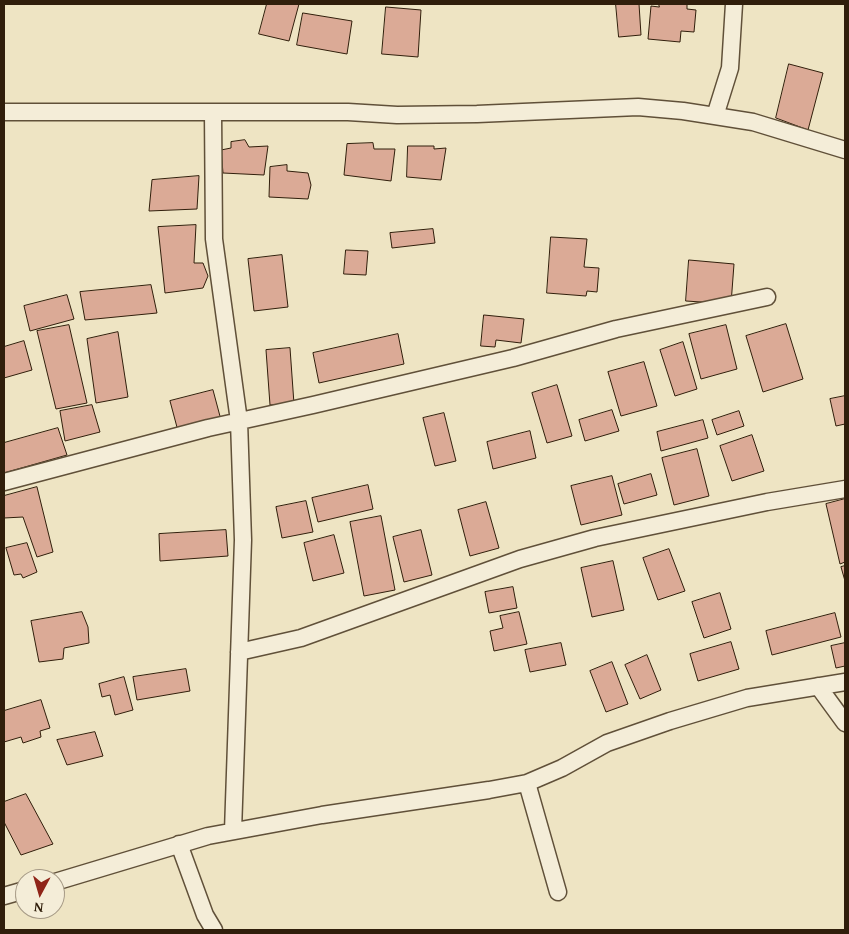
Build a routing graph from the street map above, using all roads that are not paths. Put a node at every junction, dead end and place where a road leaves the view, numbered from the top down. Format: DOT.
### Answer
graph roads {
  1 [pos="734,4"];
  2 [pos="4,112"];
  3 [pos="213,112"];
  4 [pos="715,116"];
  5 [pos="845,150"];
  6 [pos="767,297"];
  7 [pos="239,421"];
  8 [pos="4,482"];
  9 [pos="845,488"];
  10 [pos="239,652"];
  11 [pos="845,682"];
  12 [pos="818,686"];
  13 [pos="845,723"];
  14 [pos="527,782"];
  15 [pos="233,832"];
  16 [pos="179,844"];
  17 [pos="65,879"];
  18 [pos="558,892"];
  19 [pos="214,930"];
  1 -- 4 [label="street"];
  2 -- 3 [label="street"];
  3 -- 4 [label="street"];
  3 -- 7 [label="street"];
  4 -- 5 [label="street"];
  6 -- 7 [label="street"];
  7 -- 8 [label="street"];
  7 -- 10 [label="street"];
  9 -- 10 [label="street"];
  10 -- 15 [label="street"];
  11 -- 12 [label="street"];
  12 -- 13 [label="street"];
  12 -- 14 [label="street"];
  14 -- 15 [label="street"];
  14 -- 18 [label="street"];
  15 -- 16 [label="street"];
  16 -- 17 [label="street"];
  16 -- 19 [label="street"];
}
